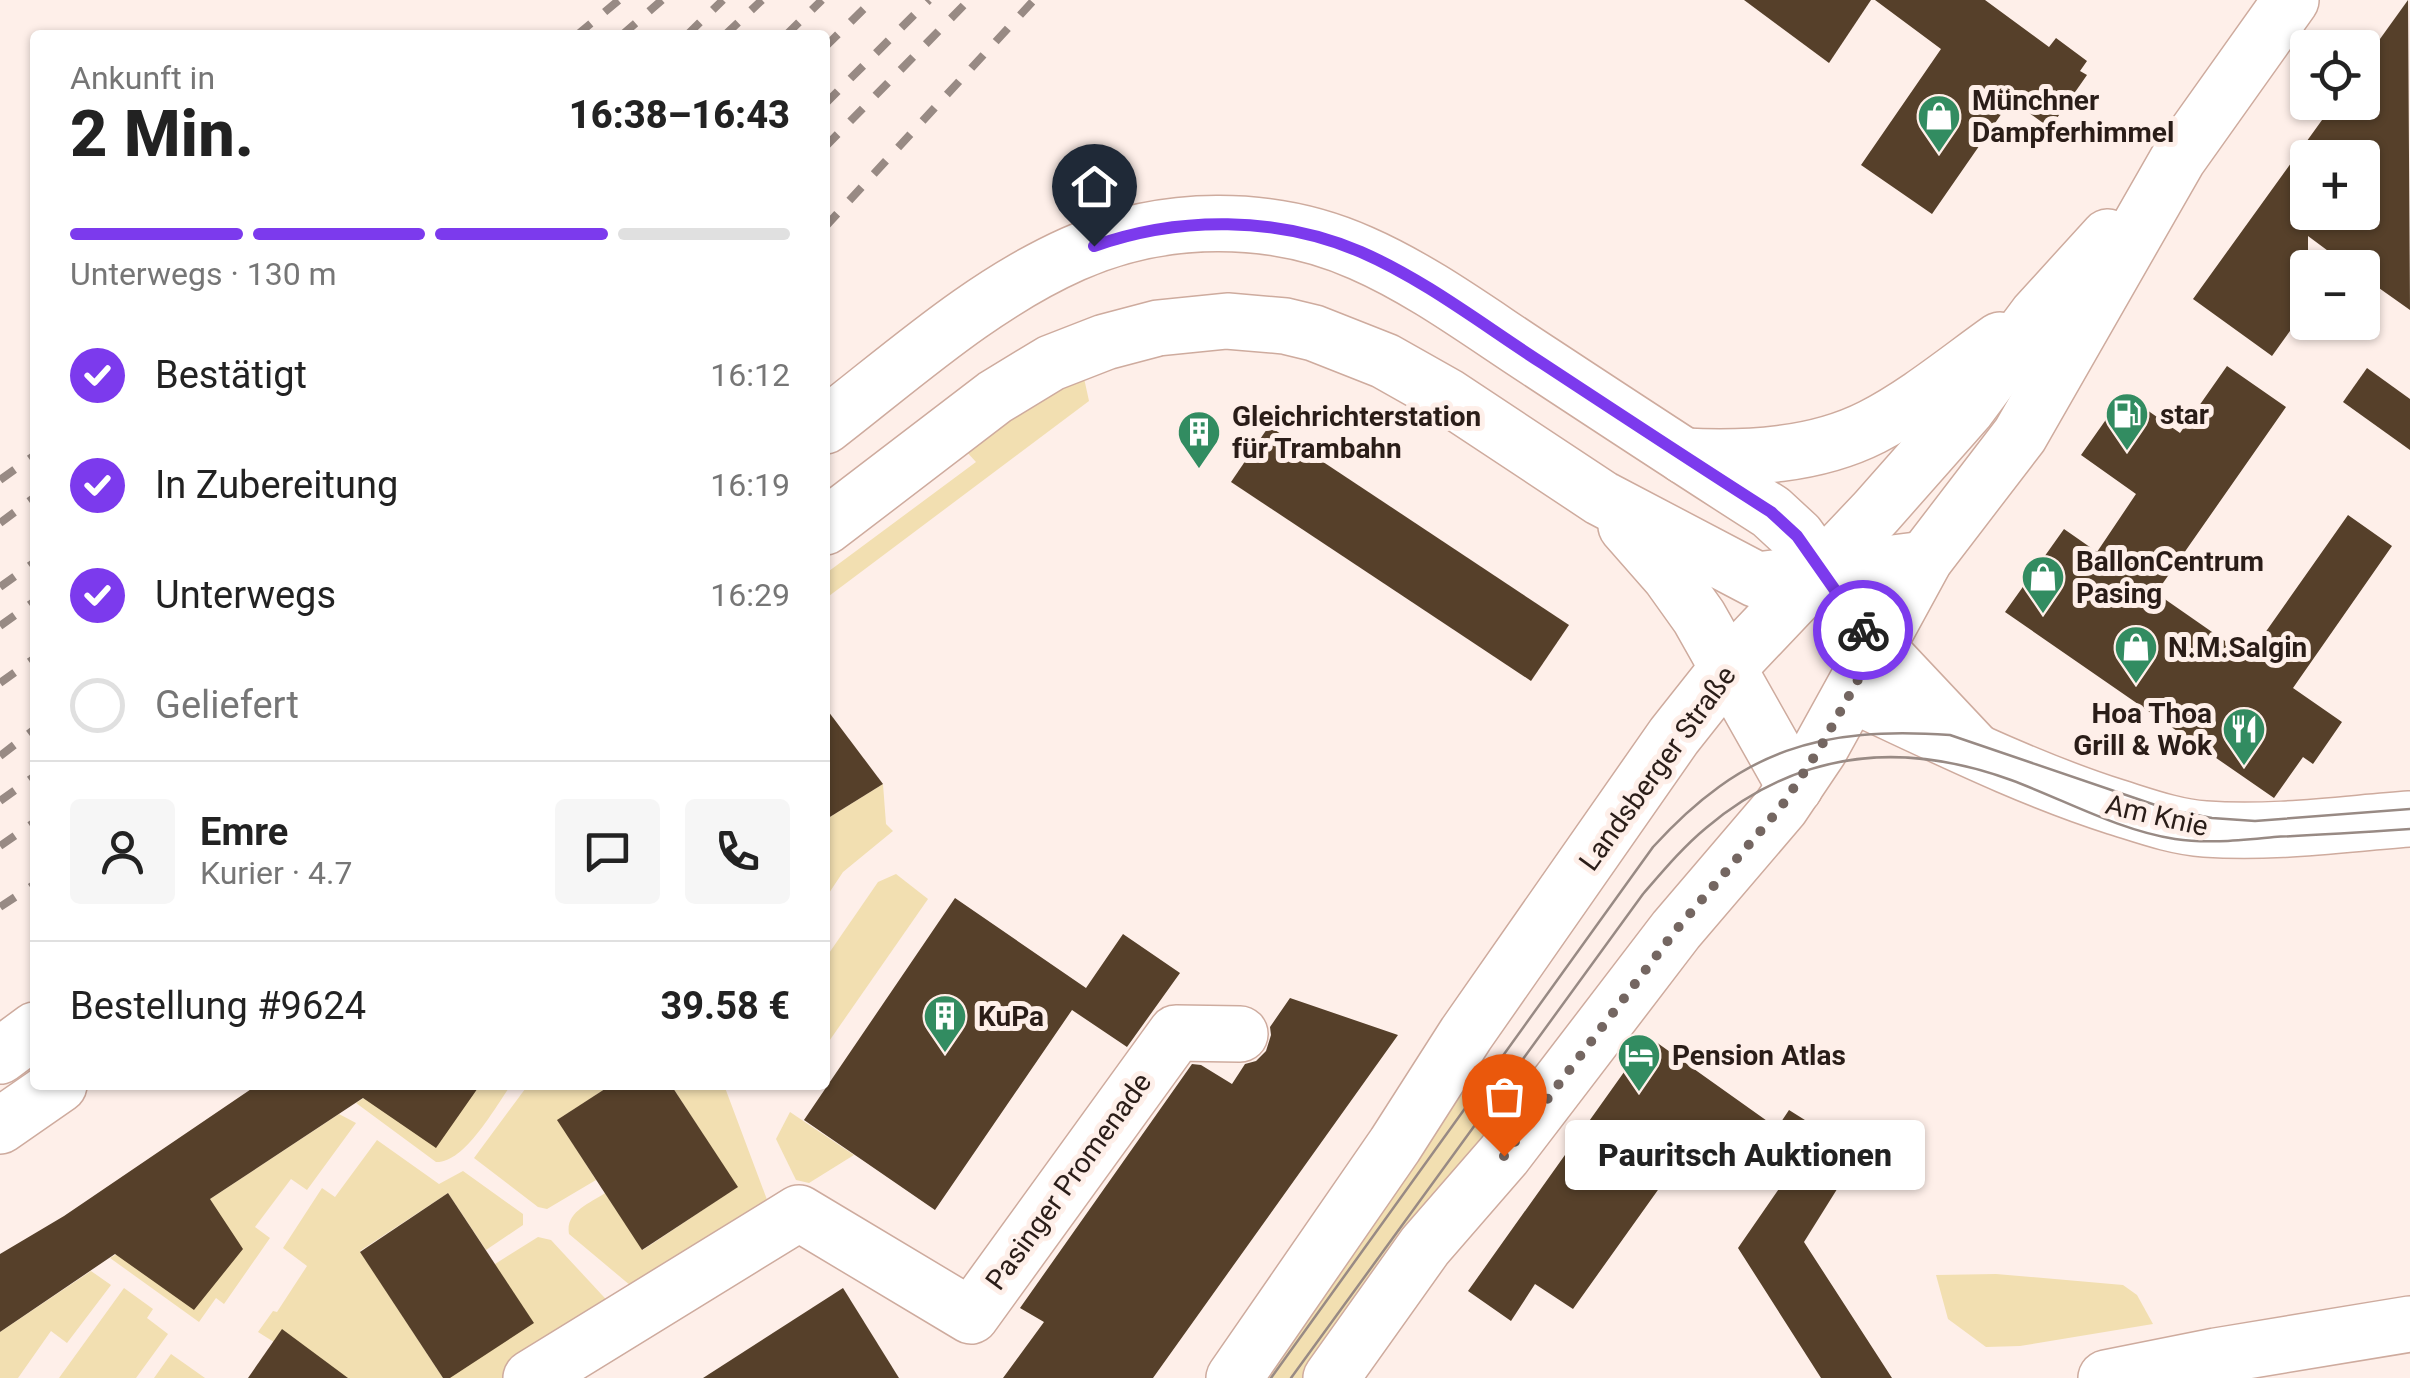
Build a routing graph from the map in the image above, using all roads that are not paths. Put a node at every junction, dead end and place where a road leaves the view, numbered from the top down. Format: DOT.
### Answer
graph roads {
  1 [pos="2291,0"];
  2 [pos="2178,160"];
  3 [pos="2037,315"];
  4 [pos="830,422"];
  5 [pos="1684,456"];
  6 [pos="1600,498"];
  7 [pos="830,522"];
  8 [pos="1925,558"];
  9 [pos="1820,570"];
  10 [pos="1876,647"];
  11 [pos="1727,669"];
  12 [pos="1851,694"];
  13 [pos="1973,750"];
  14 [pos="1795,787"];
  15 [pos="2410,819"];
  16 [pos="30,1034"];
  17 [pos="1240,1034"];
  18 [pos="0,1056"];
  19 [pos="52,1090"];
  20 [pos="0,1126"];
  21 [pos="2410,1324"];
  22 [pos="531,1378"];
  23 [pos="1234,1378"];
  24 [pos="1331,1378"];
  25 [pos="2106,1378"];
  1 -- 2 [label="main road, Landsberger Straße"];
  2 -- 3 [label="main road, Landsberger Straße"];
  2 -- 8 [label="main road, Landsberger Straße"];
  3 -- 5 [label="main road"];
  3 -- 9 [label="main road, Landsberger Straße"];
  4 -- 5 [label="main road, Am Knie"];
  5 -- 9 [label="main road, Am Knie"];
  6 -- 7 [label="main road"];
  6 -- 9 [label="main road"];
  6 -- 11 [label="main road"];
  8 -- 9 [label="main road"];
  8 -- 10 [label="main road, Landsberger Straße"];
  9 -- 10 [label="main road, Am Knie"];
  9 -- 11 [label="main road, Landsberger Straße"];
  10 -- 12 [label="main road, Landsberger Straße"];
  10 -- 13 [label="main road, Am Knie"];
  11 -- 14 [label="main road"];
  11 -- 23 [label="main road, Landsberger Straße"];
  12 -- 13 [label="main road, Am Knie"];
  12 -- 14 [label="main road, Landsberger Straße"];
  13 -- 15 [label="main road, Am Knie"];
  14 -- 24 [label="main road, Landsberger Straße"];
  16 -- 18 [label="main road"];
  17 -- 22 [label="main road, Pasinger Promenade"];
  19 -- 20 [label="main road"];
  21 -- 25 [label="main road"];
}
